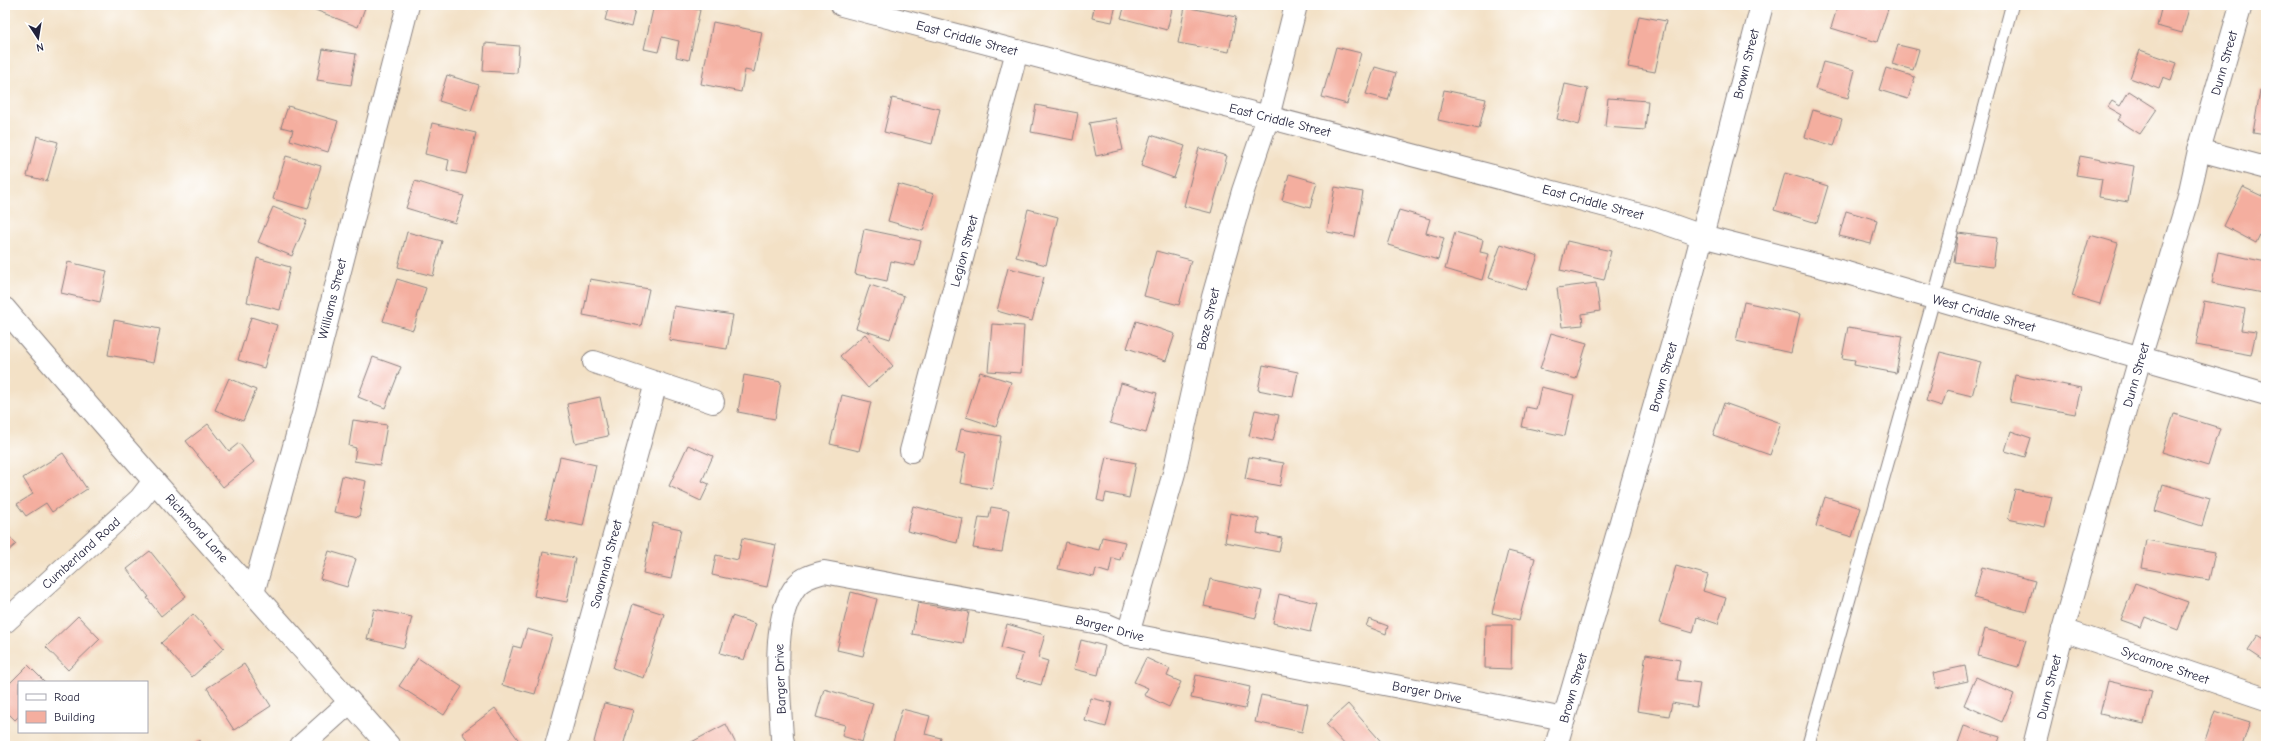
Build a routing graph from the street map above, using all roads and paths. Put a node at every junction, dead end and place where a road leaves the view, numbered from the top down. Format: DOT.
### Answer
graph roads {
  1 [pos="408,5"];
  2 [pos="1296,5"];
  3 [pos="1762,5"];
  4 [pos="2012,5"];
  5 [pos="2241,5"];
  6 [pos="852,6"];
  7 [pos="1017,51"];
  8 [pos="1268,117"];
  9 [pos="2199,150"];
  10 [pos="2266,168"];
  11 [pos="1702,236"];
  12 [pos="1934,298"];
  13 [pos="5,309"];
  14 [pos="2140,358"];
  15 [pos="594,362"];
  16 [pos="656,383"];
  17 [pos="2266,394"];
  18 [pos="712,402"];
  19 [pos="911,451"];
  20 [pos="154,481"];
  21 [pos="253,593"];
  22 [pos="5,622"];
  23 [pos="2064,630"];
  24 [pos="1128,634"];
  25 [pos="2266,699"];
  26 [pos="350,702"];
  27 [pos="1564,720"];
  28 [pos="301,746"];
  29 [pos="389,746"];
  30 [pos="556,746"];
  31 [pos="784,746"];
  32 [pos="1556,746"];
  33 [pos="1808,746"];
  34 [pos="2034,746"];
  1 -- 21 [label="street, Williams Street"];
  2 -- 8 [label="street, Boze Street"];
  3 -- 11 [label="street, Brown Street"];
  4 -- 12 [label="lane"];
  5 -- 9 [label="street, Dunn Street"];
  6 -- 7 [label="street, East Criddle Street"];
  7 -- 8 [label="street, East Criddle Street"];
  7 -- 19 [label="street, Legion Street"];
  8 -- 11 [label="street, East Criddle Street"];
  8 -- 24 [label="street, Boze Street"];
  9 -- 10 [label="street"];
  9 -- 14 [label="street, Dunn Street"];
  11 -- 12 [label="street, West Criddle Street"];
  11 -- 27 [label="street, Brown Street"];
  12 -- 14 [label="street, West Criddle Street"];
  12 -- 33 [label="lane"];
  13 -- 20 [label="street, Richmond Lane"];
  14 -- 17 [label="street, West Criddle Street"];
  14 -- 23 [label="street, Dunn Street"];
  15 -- 16 [label="street"];
  16 -- 18 [label="street"];
  16 -- 30 [label="street, Savannah Street"];
  20 -- 21 [label="street, Richmond Lane"];
  20 -- 22 [label="street, Cumberland Road"];
  21 -- 26 [label="street, Richmond Lane"];
  23 -- 25 [label="street, Sycamore Street"];
  23 -- 34 [label="street, Dunn Street"];
  24 -- 27 [label="street, Barger Drive"];
  24 -- 31 [label="street, Barger Drive"];
  26 -- 28 [label="street"];
  26 -- 29 [label="street, Richmond Lane"];
  27 -- 32 [label="street, Brown Street"];
}
